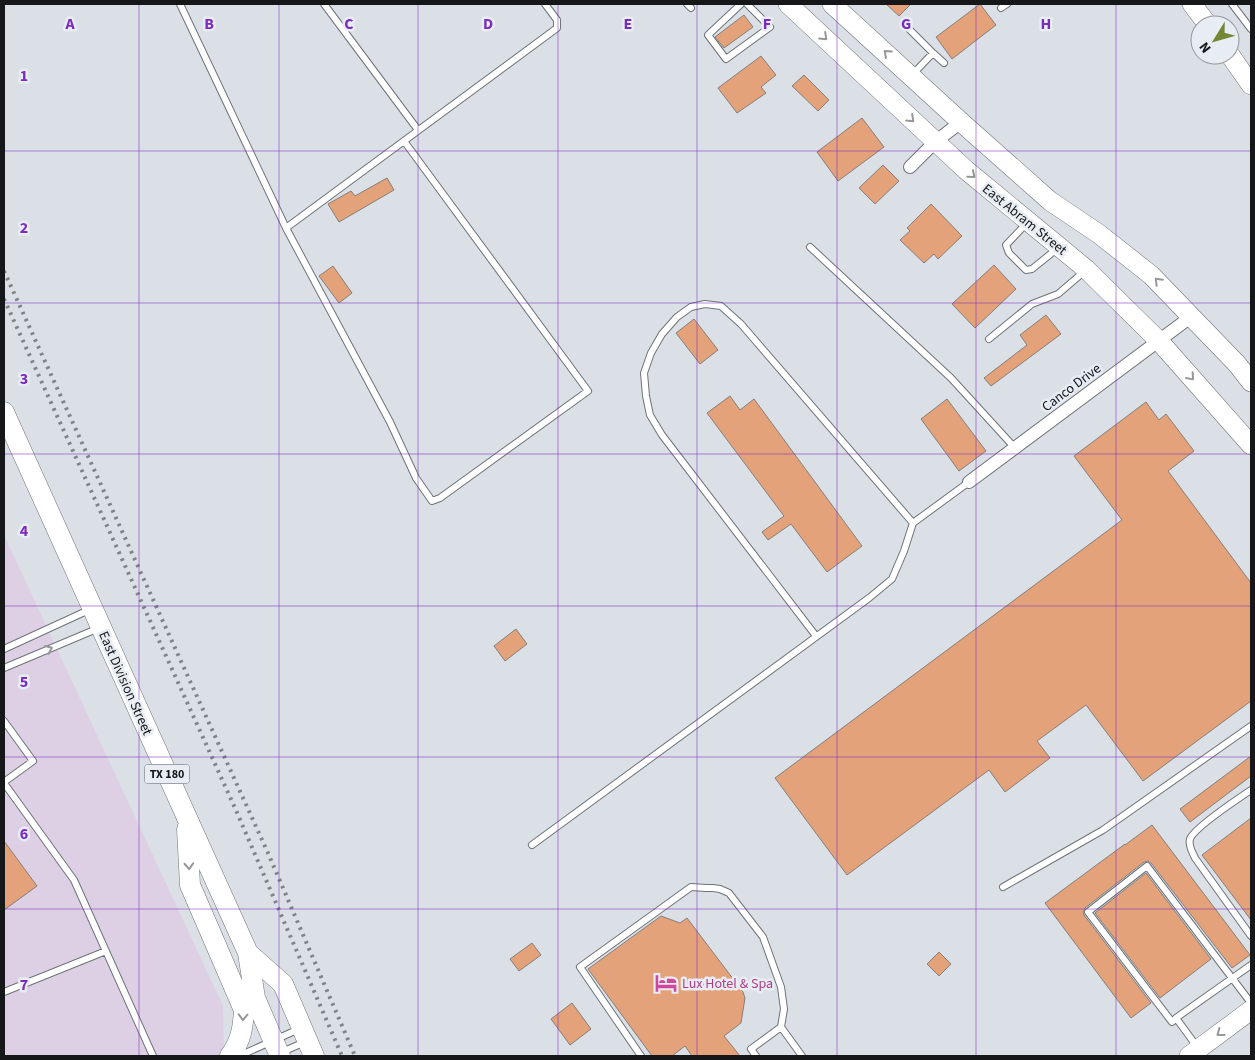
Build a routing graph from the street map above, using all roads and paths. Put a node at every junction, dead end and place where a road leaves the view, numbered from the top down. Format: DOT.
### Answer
graph roads {
  1 [pos="180,4"];
  2 [pos="324,4"];
  3 [pos="545,4"];
  4 [pos="741,4"];
  5 [pos="748,4"];
  6 [pos="788,4"];
  7 [pos="833,4"];
  8 [pos="1192,4"];
  9 [pos="1232,4"];
  10 [pos="1200,15"];
  11 [pos="909,29"];
  12 [pos="1251,29"];
  13 [pos="933,53"];
  14 [pos="944,63"];
  15 [pos="1237,65"];
  16 [pos="912,76"];
  17 [pos="1251,85"];
  18 [pos="961,122"];
  19 [pos="418,130"];
  20 [pos="404,141"];
  21 [pos="935,142"];
  22 [pos="910,166"];
  23 [pos="1028,222"];
  24 [pos="286,228"];
  25 [pos="810,247"];
  26 [pos="1059,247"];
  27 [pos="1086,269"];
  28 [pos="1192,316"];
  29 [pos="989,339"];
  30 [pos="1159,341"];
  31 [pos="1251,382"];
  32 [pos="4,412"];
  33 [pos="1245,432"];
  34 [pos="1251,445"];
  35 [pos="1015,448"];
  36 [pos="969,482"];
  37 [pos="913,522"];
  38 [pos="92,608"];
  39 [pos="101,627"];
  40 [pos="816,636"];
  41 [pos="4,649"];
  42 [pos="4,668"];
  43 [pos="4,721"];
  44 [pos="1251,726"];
  45 [pos="4,782"];
  46 [pos="1251,790"];
  47 [pos="186,817"];
  48 [pos="532,845"];
  49 [pos="1003,887"];
  50 [pos="1251,936"];
  51 [pos="106,952"];
  52 [pos="248,953"];
  53 [pos="1251,965"];
  54 [pos="1232,979"];
  55 [pos="4,992"];
  56 [pos="1251,1003"];
  57 [pos="1251,1010"];
  58 [pos="1176,1018"];
  59 [pos="780,1027"];
  60 [pos="308,1042"];
  61 [pos="276,1052"];
  62 [pos="1194,1053"];
  63 [pos="153,1056"];
  64 [pos="230,1056"];
  65 [pos="239,1056"];
  66 [pos="642,1056"];
  67 [pos="756,1056"];
  68 [pos="802,1056"];
  1 -- 24 [label="lane"];
  2 -- 19 [label="lane"];
  3 -- 19 [label="lane"];
  4 -- 5 [label="lane"];
  6 -- 21 [label="main road, East Abram Street, one-way"];
  16 -- 7 [label="main road, one-way"];
  8 -- 10 [label="main road"];
  9 -- 12 [label="lane"];
  11 -- 13 [label="lane"];
  13 -- 14 [label="lane"];
  13 -- 16 [label="lane"];
  15 -- 17 [label="main road"];
  16 -- 18 [label="main road"];
  18 -- 21 [label="street"];
  28 -- 18 [label="main road, one-way"];
  19 -- 20 [label="lane"];
  20 -- 24 [label="lane"];
  20 -- 24 [label="lane"];
  21 -- 22 [label="street"];
  21 -- 23 [label="main road, East Abram Street, one-way"];
  23 -- 26 [label="main road, East Abram Street"];
  23 -- 26 [label="lane"];
  25 -- 35 [label="lane"];
  26 -- 27 [label="main road, East Abram Street"];
  27 -- 29 [label="lane"];
  27 -- 30 [label="main road, East Abram Street"];
  28 -- 30 [label="street, Canco Drive"];
  28 -- 31 [label="main road"];
  30 -- 33 [label="main road, East Abram Street, one-way"];
  30 -- 35 [label="street, Canco Drive"];
  32 -- 38 [label="main road, East Division Street / TX 180"];
  33 -- 34 [label="main road, East Abram Street"];
  35 -- 36 [label="street, Canco Drive"];
  36 -- 37 [label="lane"];
  37 -- 40 [label="lane"];
  37 -- 40 [label="lane"];
  38 -- 39 [label="main road, East Division Street / TX 180"];
  38 -- 41 [label="lane"];
  42 -- 39 [label="lane, one-way"];
  39 -- 47 [label="main road, East Division Street / TX 180"];
  40 -- 48 [label="lane"];
  43 -- 45 [label="lane"];
  44 -- 49 [label="lane"];
  45 -- 51 [label="lane"];
  46 -- 50 [label="lane"];
  47 -- 52 [label="main road, East Division Street / TX 180"];
  47 -- 64 [label="main road, one-way"];
  51 -- 55 [label="lane"];
  51 -- 63 [label="lane"];
  52 -- 60 [label="main road, East Division Street / TX 180"];
  52 -- 61 [label="main road, East Division Street / TX 180"];
  53 -- 54 [label="lane"];
  54 -- 56 [label="lane"];
  54 -- 58 [label="lane"];
  54 -- 58 [label="lane"];
  57 -- 62 [label="main road, one-way"];
  58 -- 62 [label="lane"];
  59 -- 66 [label="lane"];
  59 -- 67 [label="lane"];
  59 -- 68 [label="lane"];
  60 -- 61 [label="lane"];
  60 -- 61 [label="lane"];
  61 -- 65 [label="lane"];
}
